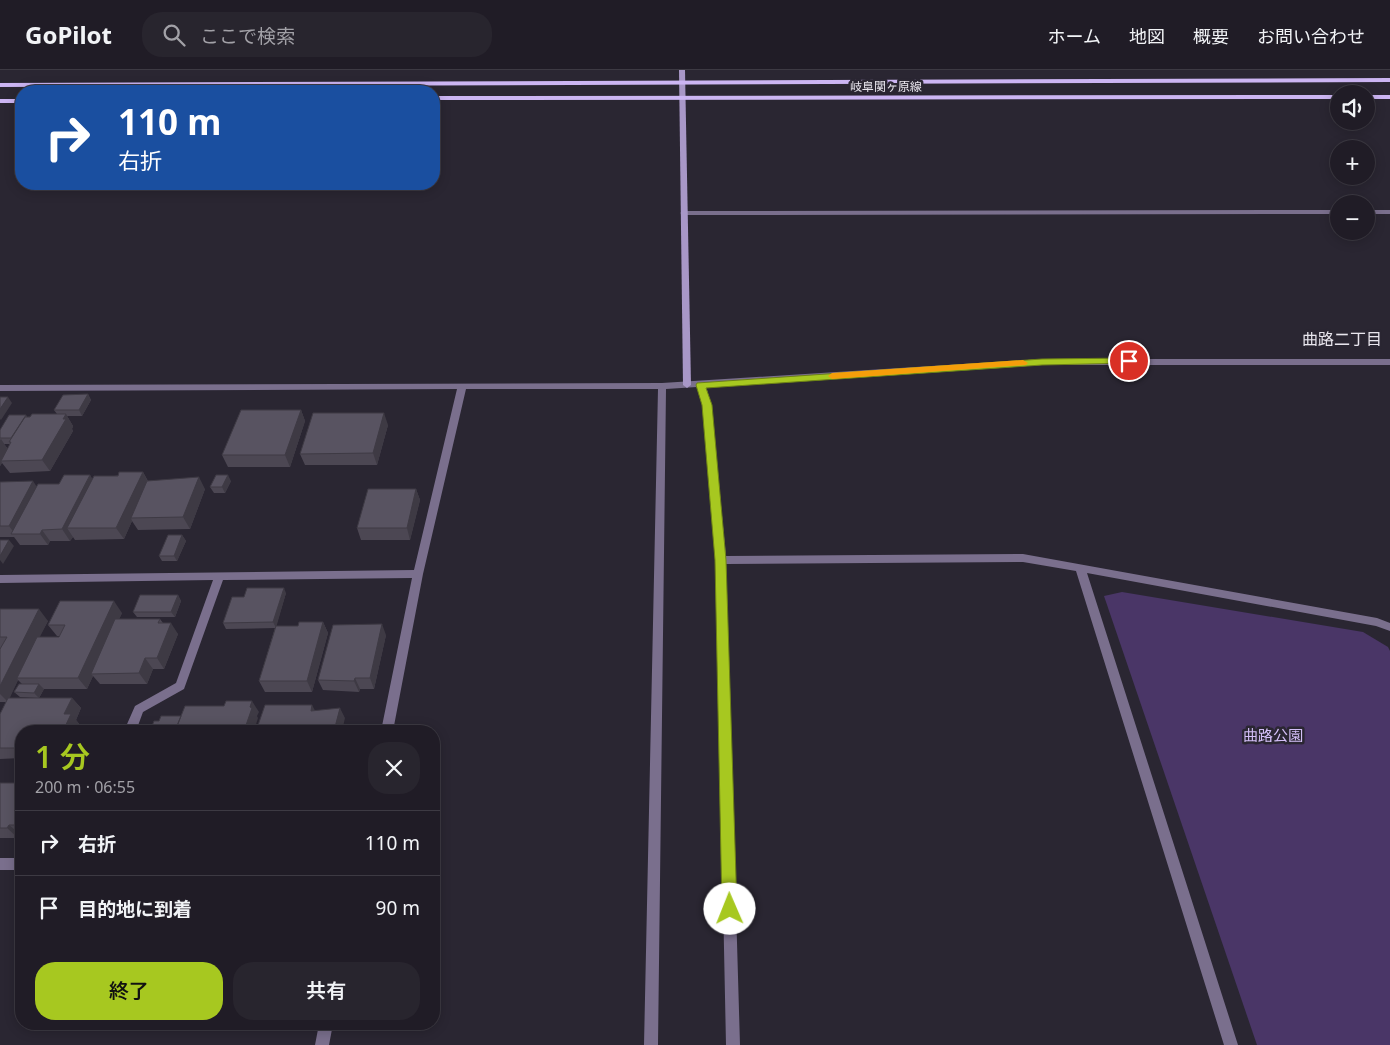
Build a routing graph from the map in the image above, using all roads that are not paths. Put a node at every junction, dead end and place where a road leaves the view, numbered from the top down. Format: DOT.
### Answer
graph roads {
  1 [pos="682,70"];
  2 [pos="1390,80"];
  3 [pos="682,81"];
  4 [pos="0,85"];
  5 [pos="682,97"];
  6 [pos="1330,97"];
  7 [pos="1375,97"];
  8 [pos="1390,97"];
  9 [pos="440,98"];
  10 [pos="0,101"];
  11 [pos="15,101"];
  12 [pos="1330,212"];
  13 [pos="1375,212"];
  14 [pos="1390,212"];
  15 [pos="684,213"];
  16 [pos="1390,362"];
  17 [pos="687,385"];
  18 [pos="701,385"];
  19 [pos="662,386"];
  20 [pos="462,387"];
  21 [pos="0,388"];
  22 [pos="721,560"];
  23 [pos="1080,568"];
  24 [pos="418,574"];
  25 [pos="219,577"];
  26 [pos="0,580"];
  27 [pos="1390,627"];
  28 [pos="132,725"];
  29 [pos="388,725"];
  30 [pos="0,864"];
  31 [pos="15,864"];
  32 [pos="325,1030"];
  33 [pos="322,1045"];
  34 [pos="650,1045"];
  35 [pos="733,1045"];
  36 [pos="1230,1045"];
  1 -- 3 [label="street"];
  2 -- 3 [label="main road, 岐阜関ヶ原線"];
  3 -- 4 [label="main road, 岐阜関ヶ原線"];
  3 -- 5 [label="street"];
  5 -- 6 [label="main road, 岐阜関ヶ原線"];
  5 -- 9 [label="main road, 岐阜関ヶ原線"];
  5 -- 15 [label="street"];
  7 -- 8 [label="main road"];
  10 -- 11 [label="main road"];
  12 -- 15 [label="street"];
  13 -- 14 [label="street"];
  15 -- 17 [label="street"];
  16 -- 18 [label="street"];
  17 -- 18 [label="street"];
  17 -- 19 [label="street"];
  18 -- 22 [label="street"];
  19 -- 20 [label="street"];
  19 -- 34 [label="street"];
  20 -- 21 [label="street"];
  20 -- 24 [label="street"];
  22 -- 23 [label="street"];
  22 -- 35 [label="street"];
  23 -- 27 [label="street"];
  23 -- 36 [label="street"];
  24 -- 25 [label="street"];
  24 -- 29 [label="street"];
  25 -- 26 [label="street"];
  25 -- 28 [label="street"];
  30 -- 31 [label="street"];
  32 -- 33 [label="street"];
}
